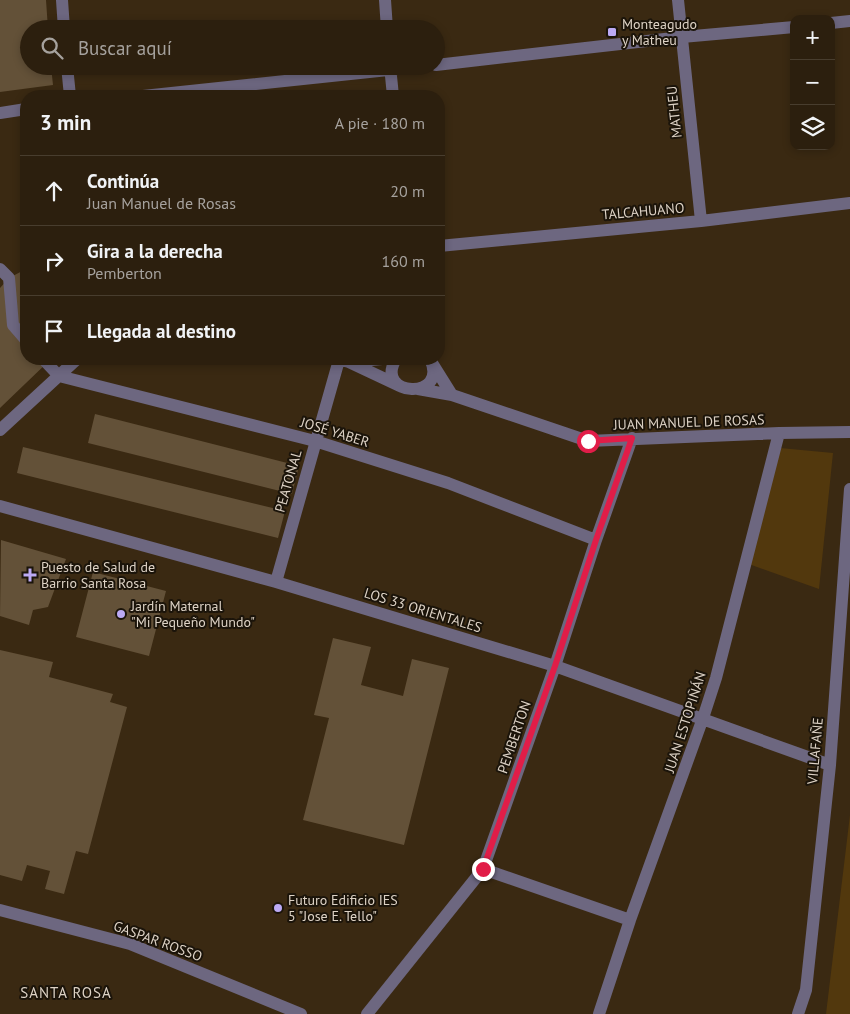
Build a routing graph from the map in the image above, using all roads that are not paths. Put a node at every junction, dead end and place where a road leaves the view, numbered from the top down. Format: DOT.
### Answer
graph roads {
  1 [pos="62,0"];
  2 [pos="385,0"];
  3 [pos="678,0"];
  4 [pos="63,20"];
  5 [pos="386,20"];
  6 [pos="850,21"];
  7 [pos="835,23"];
  8 [pos="790,27"];
  9 [pos="682,37"];
  10 [pos="445,64"];
  11 [pos="68,75"];
  12 [pos="328,75"];
  13 [pos="391,75"];
  14 [pos="69,90"];
  15 [pos="196,90"];
  16 [pos="392,90"];
  17 [pos="20,110"];
  18 [pos="0,113"];
  19 [pos="850,203"];
  20 [pos="701,221"];
  21 [pos="445,245"];
  22 [pos="0,269"];
  23 [pos="20,333"];
  24 [pos="49,365"];
  25 [pos="71,365"];
  26 [pos="339,365"];
  27 [pos="352,365"];
  28 [pos="394,365"];
  29 [pos="431,365"];
  30 [pos="433,365"];
  31 [pos="59,376"];
  32 [pos="400,386"];
  33 [pos="418,389"];
  34 [pos="452,395"];
  35 [pos="0,430"];
  36 [pos="850,432"];
  37 [pos="779,433"];
  38 [pos="632,438"];
  39 [pos="315,441"];
  40 [pos="850,489"];
  41 [pos="0,506"];
  42 [pos="596,540"];
  43 [pos="276,582"];
  44 [pos="555,666"];
  45 [pos="703,718"];
  46 [pos="830,765"];
  47 [pos="483,869"];
  48 [pos="0,910"];
  49 [pos="630,920"];
  50 [pos="301,1014"];
  51 [pos="366,1014"];
  52 [pos="599,1014"];
  53 [pos="798,1014"];
  1 -- 4 [label="street"];
  2 -- 5 [label="street"];
  3 -- 9 [label="street, MATHEU"];
  6 -- 7 [label="street"];
  8 -- 9 [label="street"];
  9 -- 10 [label="street"];
  9 -- 20 [label="street, MATHEU"];
  11 -- 14 [label="street"];
  12 -- 15 [label="street"];
  13 -- 16 [label="street"];
  17 -- 18 [label="street"];
  19 -- 20 [label="street, TALCAHUANO"];
  20 -- 21 [label="street, TALCAHUANO"];
  22 -- 23 [label="street"];
  24 -- 31 [label="street"];
  25 -- 31 [label="street"];
  26 -- 39 [label="street, PEATONAL"];
  27 -- 32 [label="street"];
  28 -- 32 [label="street"];
  29 -- 33 [label="street"];
  30 -- 34 [label="street"];
  31 -- 35 [label="street"];
  31 -- 39 [label="street, JOSÉ YABER"];
  32 -- 33 [label="street, JUAN MANUEL DE ROSAS"];
  33 -- 34 [label="street, JUAN MANUEL DE ROSAS"];
  34 -- 38 [label="street, JUAN MANUEL DE ROSAS"];
  36 -- 37 [label="street, JUAN MANUEL DE ROSAS"];
  37 -- 38 [label="street, JUAN MANUEL DE ROSAS"];
  37 -- 45 [label="street, JUAN ESTOPIÑÁN"];
  38 -- 42 [label="street, PEMBERTON"];
  39 -- 42 [label="street, JOSÉ YABER"];
  39 -- 43 [label="street, PEATONAL"];
  40 -- 46 [label="street, VILLAFAÑE"];
  41 -- 43 [label="street, LOS 33 ORIENTALES"];
  42 -- 44 [label="street, PEMBERTON"];
  43 -- 44 [label="street, LOS 33 ORIENTALES"];
  44 -- 45 [label="street, LOS 33 ORIENTALES"];
  44 -- 47 [label="street, PEMBERTON"];
  45 -- 46 [label="street, LOS 33 ORIENTALES"];
  45 -- 49 [label="street, JUAN ESTOPIÑÁN"];
  46 -- 53 [label="street, VILLAFAÑE"];
  47 -- 49 [label="street"];
  47 -- 51 [label="street, PEMBERTON"];
  48 -- 50 [label="street, GASPAR ROSSO"];
  49 -- 52 [label="street, JUAN ESTOPIÑÁN"];
}
